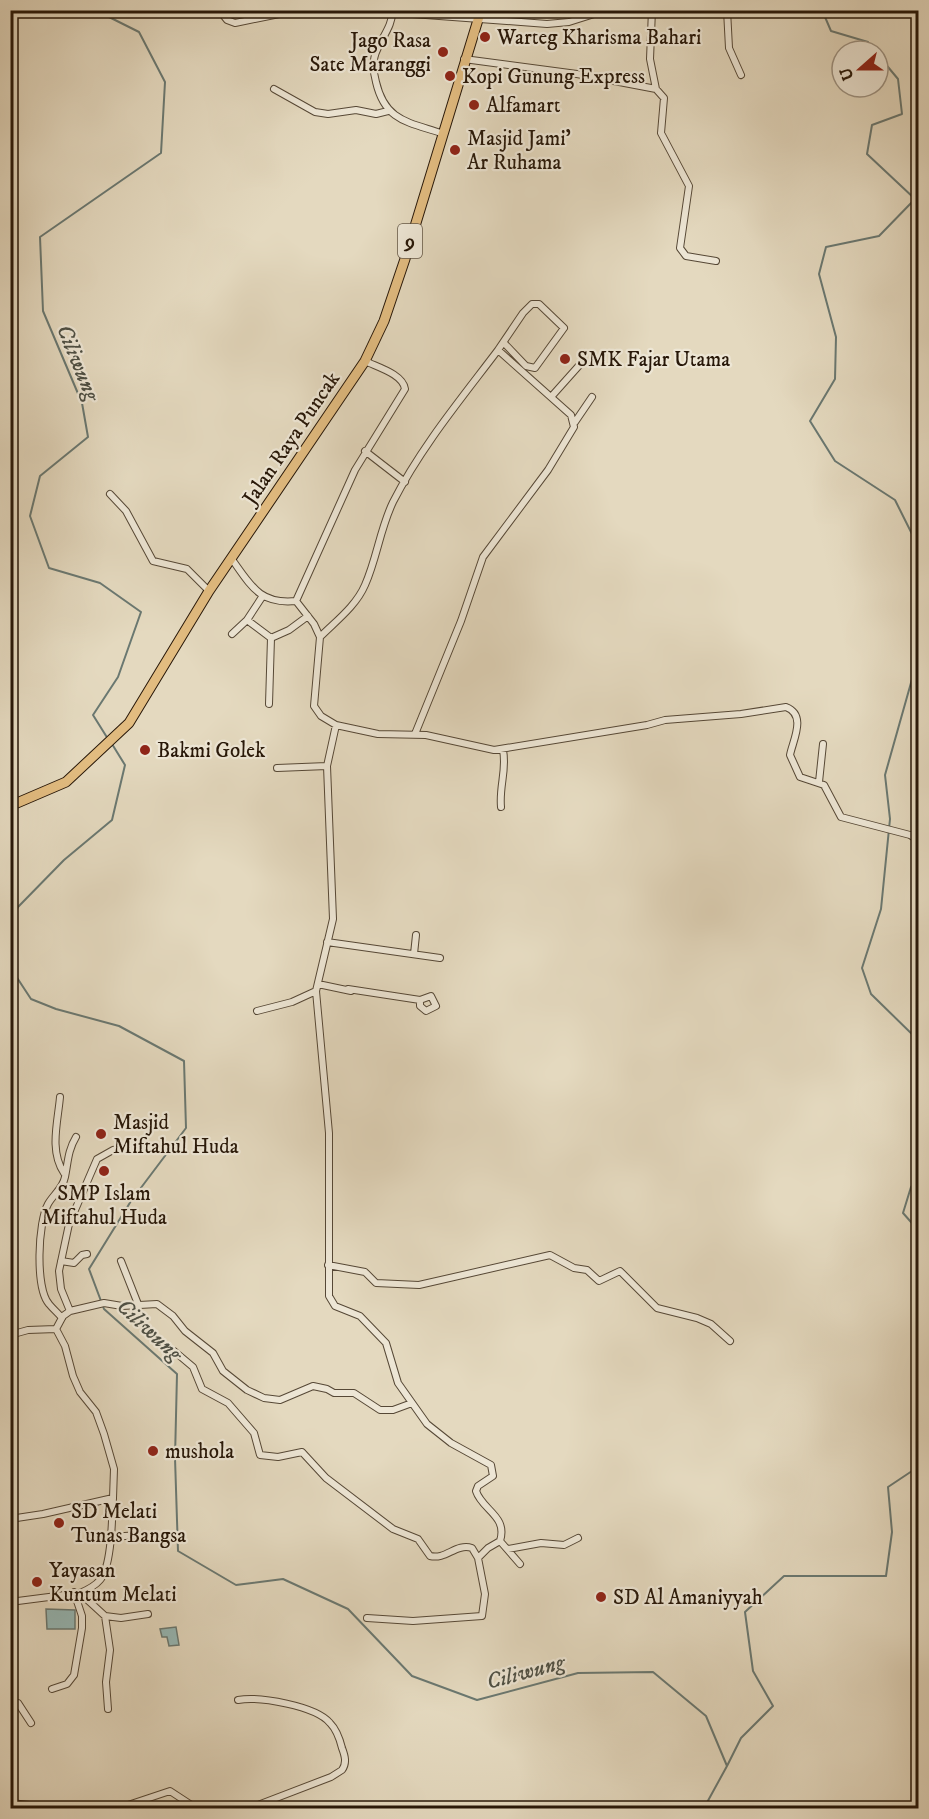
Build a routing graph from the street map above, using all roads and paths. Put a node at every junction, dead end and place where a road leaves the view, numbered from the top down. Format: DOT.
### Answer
graph roads {
  1 [pos="219,10"];
  2 [pos="299,10"];
  3 [pos="358,10"];
  4 [pos="607,10"];
  5 [pos="652,10"];
  6 [pos="727,10"];
  7 [pos="392,12"];
  8 [pos="479,15"];
  9 [pos="464,59"];
  10 [pos="741,75"];
  11 [pos="274,89"];
  12 [pos="656,89"];
  13 [pos="388,111"];
  14 [pos="441,133"];
  15 [pos="717,261"];
  16 [pos="504,343"];
  17 [pos="498,350"];
  18 [pos="584,360"];
  19 [pos="365,361"];
  20 [pos="551,397"];
  21 [pos="592,397"];
  22 [pos="575,422"];
  23 [pos="365,451"];
  24 [pos="405,482"];
  25 [pos="110,494"];
  26 [pos="231,558"];
  27 [pos="209,591"];
  28 [pos="262,597"];
  29 [pos="296,601"];
  30 [pos="308,616"];
  31 [pos="247,620"];
  32 [pos="232,634"];
  33 [pos="320,637"];
  34 [pos="271,638"];
  35 [pos="269,704"];
  36 [pos="336,725"];
  37 [pos="415,734"];
  38 [pos="823,744"];
  39 [pos="503,750"];
  40 [pos="327,766"];
  41 [pos="277,768"];
  42 [pos="819,782"];
  43 [pos="10,806"];
  44 [pos="501,807"];
  45 [pos="918,840"];
  46 [pos="416,935"];
  47 [pos="327,942"];
  48 [pos="414,954"];
  49 [pos="440,958"];
  50 [pos="317,987"];
  51 [pos="420,1001"];
  52 [pos="257,1011"];
  53 [pos="60,1097"];
  54 [pos="76,1137"];
  55 [pos="112,1150"];
  56 [pos="66,1176"];
  57 [pos="87,1254"];
  58 [pos="61,1261"];
  59 [pos="121,1261"];
  60 [pos="328,1265"];
  61 [pos="138,1304"];
  62 [pos="70,1311"];
  63 [pos="62,1317"];
  64 [pos="56,1329"];
  65 [pos="10,1335"];
  66 [pos="730,1341"];
  67 [pos="174,1351"];
  68 [pos="412,1403"];
  69 [pos="113,1498"];
  70 [pos="10,1519"];
  71 [pos="139,1535"];
  72 [pos="111,1537"];
  73 [pos="578,1538"];
  74 [pos="500,1541"];
  75 [pos="508,1549"];
  76 [pos="478,1558"];
  77 [pos="520,1564"];
  78 [pos="77,1592"];
  79 [pos="10,1602"];
  80 [pos="148,1614"];
  81 [pos="105,1616"];
  82 [pos="367,1618"];
  83 [pos="52,1689"];
  84 [pos="238,1700"];
  85 [pos="10,1705"];
  86 [pos="108,1709"];
  87 [pos="31,1723"];
  88 [pos="10,1803"];
  89 [pos="58,1809"];
  90 [pos="97,1809"];
  91 [pos="196,1809"];
  92 [pos="250,1809"];
  1 -- 2 [label="street"];
  3 -- 7 [label="street"];
  4 -- 8 [label="street"];
  5 -- 12 [label="street"];
  6 -- 10 [label="street"];
  7 -- 8 [label="street"];
  7 -- 13 [label="street"];
  8 -- 9 [label="highway, Jalan Raya Puncak / 9"];
  9 -- 12 [label="street"];
  9 -- 14 [label="highway, Jalan Raya Puncak / 9"];
  11 -- 13 [label="street"];
  12 -- 15 [label="street"];
  13 -- 14 [label="street"];
  14 -- 19 [label="highway, Jalan Raya Puncak / 9"];
  16 -- 16 [label="street"];
  16 -- 17 [label="street"];
  17 -- 20 [label="street"];
  17 -- 24 [label="street"];
  18 -- 20 [label="street"];
  19 -- 23 [label="street"];
  19 -- 26 [label="highway, Jalan Raya Puncak / 9"];
  20 -- 22 [label="street"];
  21 -- 22 [label="street"];
  22 -- 37 [label="street"];
  23 -- 24 [label="street"];
  23 -- 29 [label="street"];
  24 -- 33 [label="street"];
  25 -- 27 [label="street"];
  26 -- 27 [label="highway, Jalan Raya Puncak / 9"];
  26 -- 28 [label="street"];
  27 -- 43 [label="highway, Jalan Raya Puncak / 9"];
  28 -- 29 [label="street"];
  28 -- 31 [label="street"];
  29 -- 30 [label="street"];
  30 -- 33 [label="street"];
  30 -- 34 [label="street"];
  31 -- 32 [label="street"];
  31 -- 34 [label="street"];
  33 -- 36 [label="street"];
  34 -- 35 [label="street"];
  36 -- 37 [label="street"];
  36 -- 40 [label="street"];
  37 -- 39 [label="street"];
  38 -- 42 [label="street"];
  39 -- 42 [label="street"];
  39 -- 44 [label="street"];
  40 -- 41 [label="street"];
  40 -- 47 [label="street"];
  42 -- 45 [label="street"];
  46 -- 48 [label="street"];
  47 -- 48 [label="street"];
  47 -- 50 [label="street"];
  48 -- 49 [label="street"];
  50 -- 51 [label="street"];
  50 -- 52 [label="street"];
  50 -- 60 [label="street"];
  53 -- 56 [label="street"];
  54 -- 56 [label="street"];
  55 -- 58 [label="street"];
  56 -- 63 [label="street"];
  57 -- 58 [label="street"];
  58 -- 62 [label="street"];
  59 -- 61 [label="street"];
  60 -- 66 [label="street"];
  60 -- 68 [label="street"];
  61 -- 62 [label="street"];
  61 -- 68 [label="street"];
  62 -- 63 [label="street"];
  63 -- 64 [label="street"];
  64 -- 65 [label="street"];
  64 -- 69 [label="street"];
  67 -- 76 [label="street"];
  68 -- 74 [label="street"];
  69 -- 70 [label="street"];
  69 -- 72 [label="street"];
  71 -- 72 [label="street"];
  72 -- 78 [label="street"];
  73 -- 75 [label="street"];
  74 -- 75 [label="street"];
  74 -- 76 [label="street"];
  75 -- 77 [label="street"];
  76 -- 82 [label="street"];
  78 -- 79 [label="street"];
  78 -- 81 [label="street"];
  78 -- 83 [label="street"];
  80 -- 81 [label="street"];
  81 -- 86 [label="street"];
  84 -- 92 [label="street"];
  85 -- 87 [label="street"];
  88 -- 89 [label="street"];
  90 -- 91 [label="street"];
}
